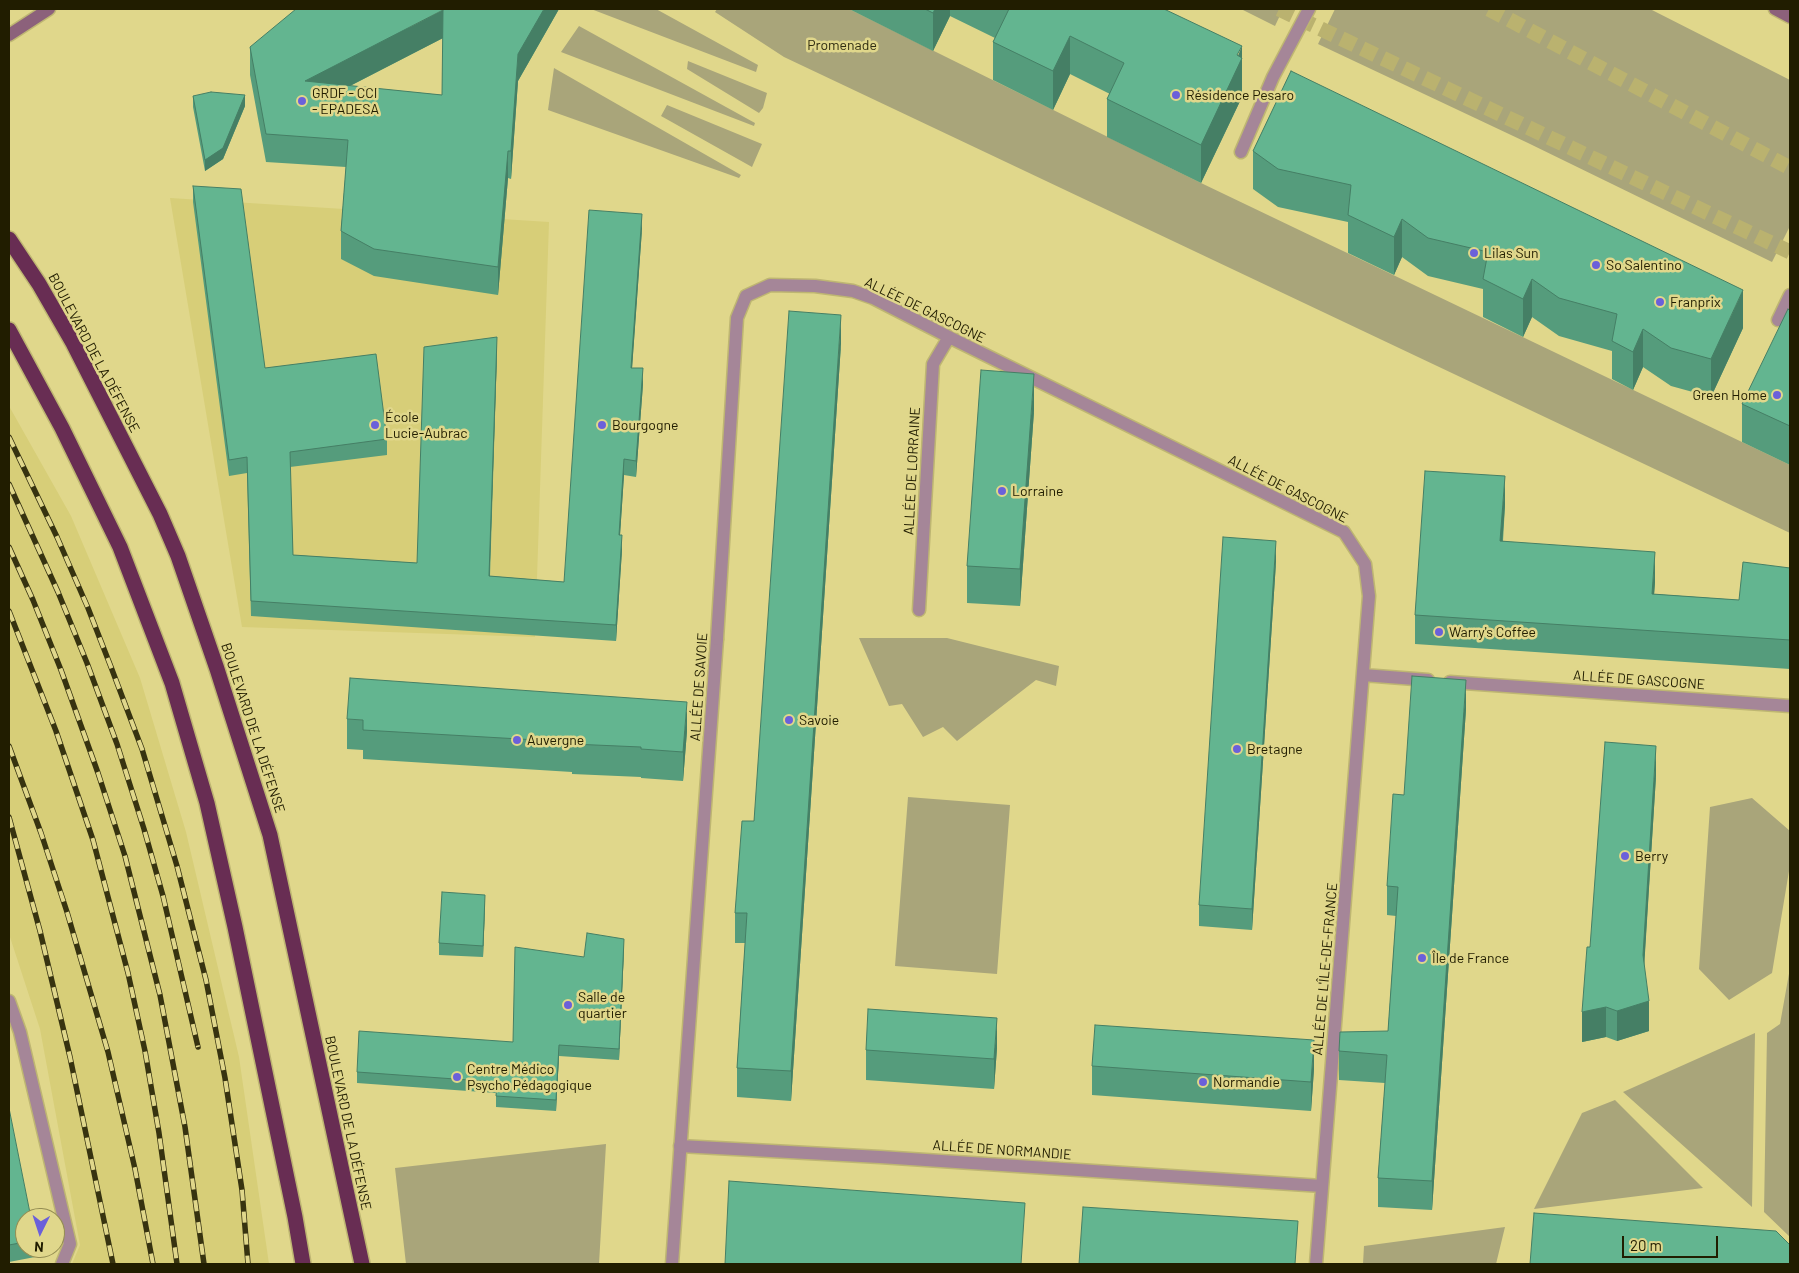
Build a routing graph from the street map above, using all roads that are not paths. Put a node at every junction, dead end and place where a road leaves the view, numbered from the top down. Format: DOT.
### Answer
graph roads {
  1 [pos="49,9"];
  2 [pos="1308,9"];
  3 [pos="1775,9"];
  4 [pos="1790,17"];
  5 [pos="9,35"];
  6 [pos="1241,152"];
  7 [pos="9,239"];
  8 [pos="746,296"];
  9 [pos="1790,296"];
  10 [pos="1778,320"];
  11 [pos="9,330"];
  12 [pos="949,338"];
  13 [pos="919,610"];
  14 [pos="1363,676"];
  15 [pos="1790,706"];
  16 [pos="9,1001"];
  17 [pos="680,1146"];
  18 [pos="1322,1186"];
  19 [pos="62,1264"];
  20 [pos="303,1264"];
  21 [pos="362,1264"];
  22 [pos="672,1264"];
  23 [pos="1316,1264"];
  1 -- 5 [label="main road"];
  2 -- 6 [label="street"];
  3 -- 4 [label="main road"];
  7 -- 21 [label="highway, BOULEVARD DE LA DÉFENSE"];
  8 -- 12 [label="street, ALLÉE DE GASCOGNE"];
  8 -- 17 [label="street, ALLÉE DE SAVOIE"];
  9 -- 10 [label="street"];
  11 -- 20 [label="highway"];
  12 -- 13 [label="street, ALLÉE DE LORRAINE"];
  12 -- 14 [label="street, ALLÉE DE GASCOGNE"];
  14 -- 15 [label="street, ALLÉE DE GASCOGNE"];
  14 -- 18 [label="street, ALLÉE DE L'ÎLE-DE-FRANCE"];
  16 -- 19 [label="street"];
  17 -- 18 [label="street, ALLÉE DE NORMANDIE"];
  17 -- 22 [label="street, ALLÉE DE SAVOIE"];
  18 -- 23 [label="street, ALLÉE DE L'ÎLE-DE-FRANCE"];
}
